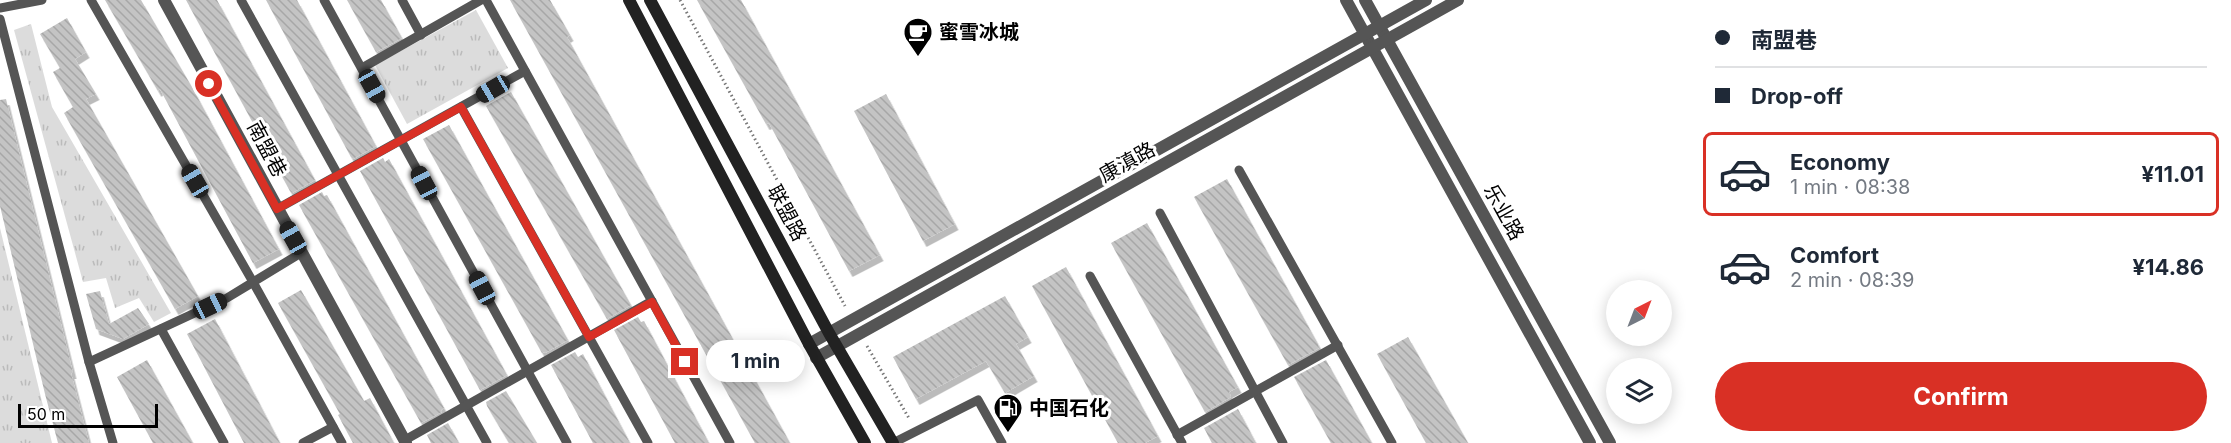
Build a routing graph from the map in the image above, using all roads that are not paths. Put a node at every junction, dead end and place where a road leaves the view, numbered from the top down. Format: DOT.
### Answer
graph roads {
  1 [pos="42,0"];
  2 [pos="91,0"];
  3 [pos="164,0"];
  4 [pos="241,0"];
  5 [pos="324,0"];
  6 [pos="402,0"];
  7 [pos="481,0"];
  8 [pos="486,0"];
  9 [pos="629,0"];
  10 [pos="650,0"];
  11 [pos="1346,0"];
  12 [pos="1365,0"];
  13 [pos="1426,0"];
  14 [pos="1458,0"];
  15 [pos="0,8"];
  16 [pos="0,19"];
  17 [pos="1379,26"];
  18 [pos="1365,34"];
  19 [pos="421,35"];
  20 [pos="1386,39"];
  21 [pos="1372,47"];
  22 [pos="362,68"];
  23 [pos="525,71"];
  24 [pos="461,107"];
  25 [pos="401,140"];
  26 [pos="1239,170"];
  27 [pos="339,176"];
  28 [pos="277,209"];
  29 [pos="1160,213"];
  30 [pos="301,253"];
  31 [pos="1089,276"];
  32 [pos="254,282"];
  33 [pos="652,302"];
  34 [pos="161,329"];
  35 [pos="829,333"];
  36 [pos="589,337"];
  37 [pos="809,345"];
  38 [pos="1338,345"];
  39 [pos="837,346"];
  40 [pos="816,358"];
  41 [pos="89,362"];
  42 [pos="528,372"];
  43 [pos="1256,392"];
  44 [pos="466,406"];
  45 [pos="333,427"];
  46 [pos="1180,439"];
  47 [pos="405,441"];
  48 [pos="113,443"];
  49 [pos="224,443"];
  50 [pos="303,443"];
  51 [pos="342,443"];
  52 [pos="487,443"];
  53 [pos="567,443"];
  54 [pos="648,443"];
  55 [pos="729,443"];
  56 [pos="865,443"];
  57 [pos="893,443"];
  58 [pos="1002,443"];
  59 [pos="1283,443"];
  60 [pos="1392,443"];
  61 [pos="1590,443"];
  62 [pos="1610,443"];
  1 -- 15 [label="lane"];
  2 -- 32 [label="lane"];
  3 -- 28 [label="street, 南盟巷"];
  4 -- 27 [label="lane"];
  5 -- 22 [label="lane"];
  6 -- 19 [label="lane"];
  7 -- 19 [label="lane"];
  8 -- 23 [label="lane"];
  9 -- 37 [label="main road"];
  10 -- 35 [label="main road, 联盟路"];
  11 -- 18 [label="street, 乐业路"];
  12 -- 17 [label="street, 乐业路"];
  13 -- 17 [label="street, 康滇路"];
  14 -- 20 [label="street, 康滇路"];
  16 -- 41 [label="lane"];
  17 -- 18 [label="street, 康滇路"];
  17 -- 20 [label="street, 乐业路"];
  18 -- 21 [label="street, 乐业路"];
  18 -- 35 [label="street, 康滇路"];
  19 -- 22 [label="lane"];
  20 -- 21 [label="street, 康滇路"];
  20 -- 62 [label="street, 乐业路"];
  21 -- 39 [label="street, 康滇路"];
  21 -- 61 [label="street, 乐业路"];
  22 -- 25 [label="lane"];
  23 -- 24 [label="lane"];
  23 -- 33 [label="lane"];
  24 -- 25 [label="lane"];
  24 -- 36 [label="lane"];
  25 -- 27 [label="lane"];
  25 -- 42 [label="lane"];
  26 -- 38 [label="lane"];
  27 -- 28 [label="lane"];
  27 -- 44 [label="lane"];
  28 -- 30 [label="street, 南盟巷"];
  29 -- 43 [label="lane"];
  30 -- 32 [label="lane"];
  30 -- 47 [label="street, 南盟巷"];
  31 -- 46 [label="lane"];
  32 -- 34 [label="lane"];
  32 -- 45 [label="lane"];
  33 -- 36 [label="lane"];
  33 -- 55 [label="lane"];
  34 -- 41 [label="lane"];
  34 -- 49 [label="lane"];
  35 -- 37 [label="street, 康滇路"];
  35 -- 39 [label="main road, 联盟路"];
  36 -- 42 [label="lane"];
  36 -- 54 [label="lane"];
  37 -- 40 [label="main road"];
  38 -- 43 [label="lane"];
  38 -- 60 [label="lane"];
  39 -- 40 [label="street, 康滇路"];
  39 -- 57 [label="main road, 联盟路"];
  40 -- 56 [label="main road"];
  41 -- 48 [label="lane"];
  42 -- 44 [label="lane"];
  42 -- 53 [label="lane"];
  43 -- 46 [label="lane"];
  43 -- 59 [label="lane"];
  44 -- 47 [label="lane"];
  44 -- 52 [label="lane"];
  45 -- 50 [label="lane"];
  45 -- 51 [label="lane"];
  57 -- 58 [label="lane"];
}
